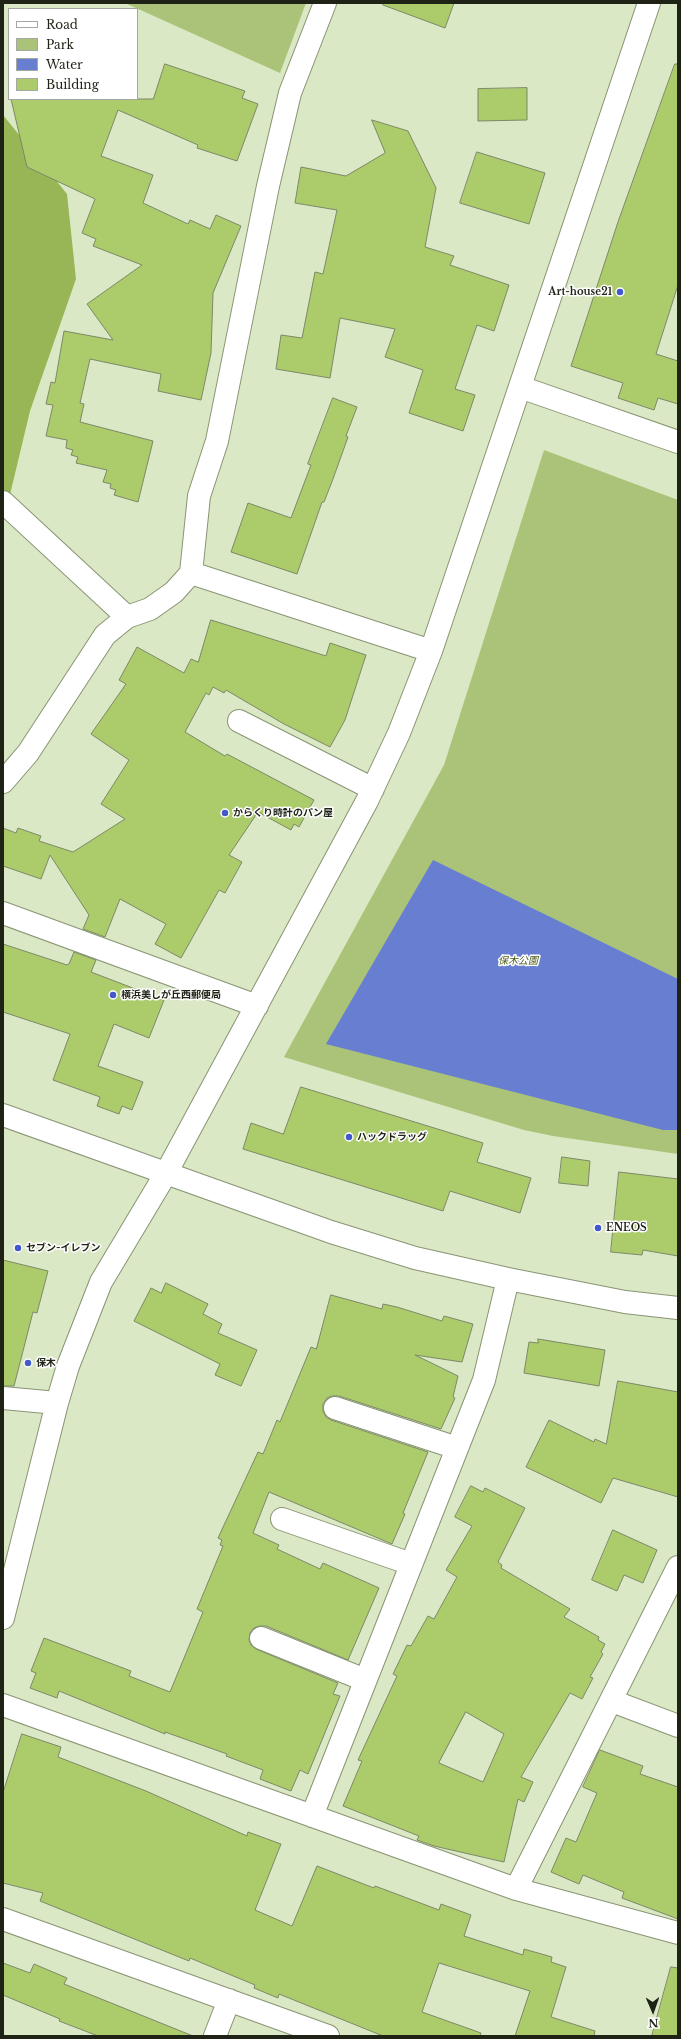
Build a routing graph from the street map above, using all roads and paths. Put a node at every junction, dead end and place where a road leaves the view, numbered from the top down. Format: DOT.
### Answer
graph roads {
  1 [pos="325,3"];
  2 [pos="649,3"];
  3 [pos="520,387"];
  4 [pos="678,442"];
  5 [pos="3,502"];
  6 [pos="191,573"];
  7 [pos="127,617"];
  8 [pos="432,651"];
  9 [pos="239,721"];
  10 [pos="3,782"];
  11 [pos="373,789"];
  12 [pos="3,913"];
  13 [pos="257,1006"];
  14 [pos="3,1116"];
  15 [pos="165,1175"];
  16 [pos="508,1279"];
  17 [pos="678,1308"];
  18 [pos="3,1398"];
  19 [pos="57,1403"];
  20 [pos="335,1408"];
  21 [pos="457,1448"];
  22 [pos="282,1519"];
  23 [pos="411,1564"];
  24 [pos="678,1567"];
  25 [pos="3,1618"];
  26 [pos="261,1638"];
  27 [pos="365,1680"];
  28 [pos="612,1701"];
  29 [pos="3,1705"];
  30 [pos="678,1726"];
  31 [pos="312,1816"];
  32 [pos="516,1889"];
  33 [pos="3,1919"];
  34 [pos="678,1933"];
  35 [pos="229,2000"];
  36 [pos="215,2036"];
  37 [pos="328,2036"];
  1 -- 6 [label="street"];
  2 -- 3 [label="street"];
  3 -- 4 [label="street"];
  3 -- 8 [label="street"];
  5 -- 7 [label="street"];
  6 -- 7 [label="street"];
  6 -- 8 [label="street"];
  7 -- 10 [label="street"];
  8 -- 11 [label="street"];
  9 -- 11 [label="street"];
  11 -- 13 [label="street"];
  12 -- 13 [label="street"];
  13 -- 15 [label="street"];
  14 -- 15 [label="street"];
  15 -- 16 [label="street"];
  15 -- 19 [label="street"];
  16 -- 17 [label="street"];
  16 -- 21 [label="street"];
  18 -- 19 [label="street"];
  19 -- 25 [label="street"];
  20 -- 21 [label="street"];
  21 -- 23 [label="street"];
  22 -- 23 [label="street"];
  23 -- 27 [label="street"];
  24 -- 28 [label="street"];
  26 -- 27 [label="street"];
  27 -- 31 [label="street"];
  28 -- 30 [label="street"];
  28 -- 32 [label="street"];
  29 -- 31 [label="street"];
  31 -- 32 [label="street"];
  32 -- 34 [label="street"];
  33 -- 35 [label="street"];
  35 -- 36 [label="street"];
  35 -- 37 [label="street"];
}
